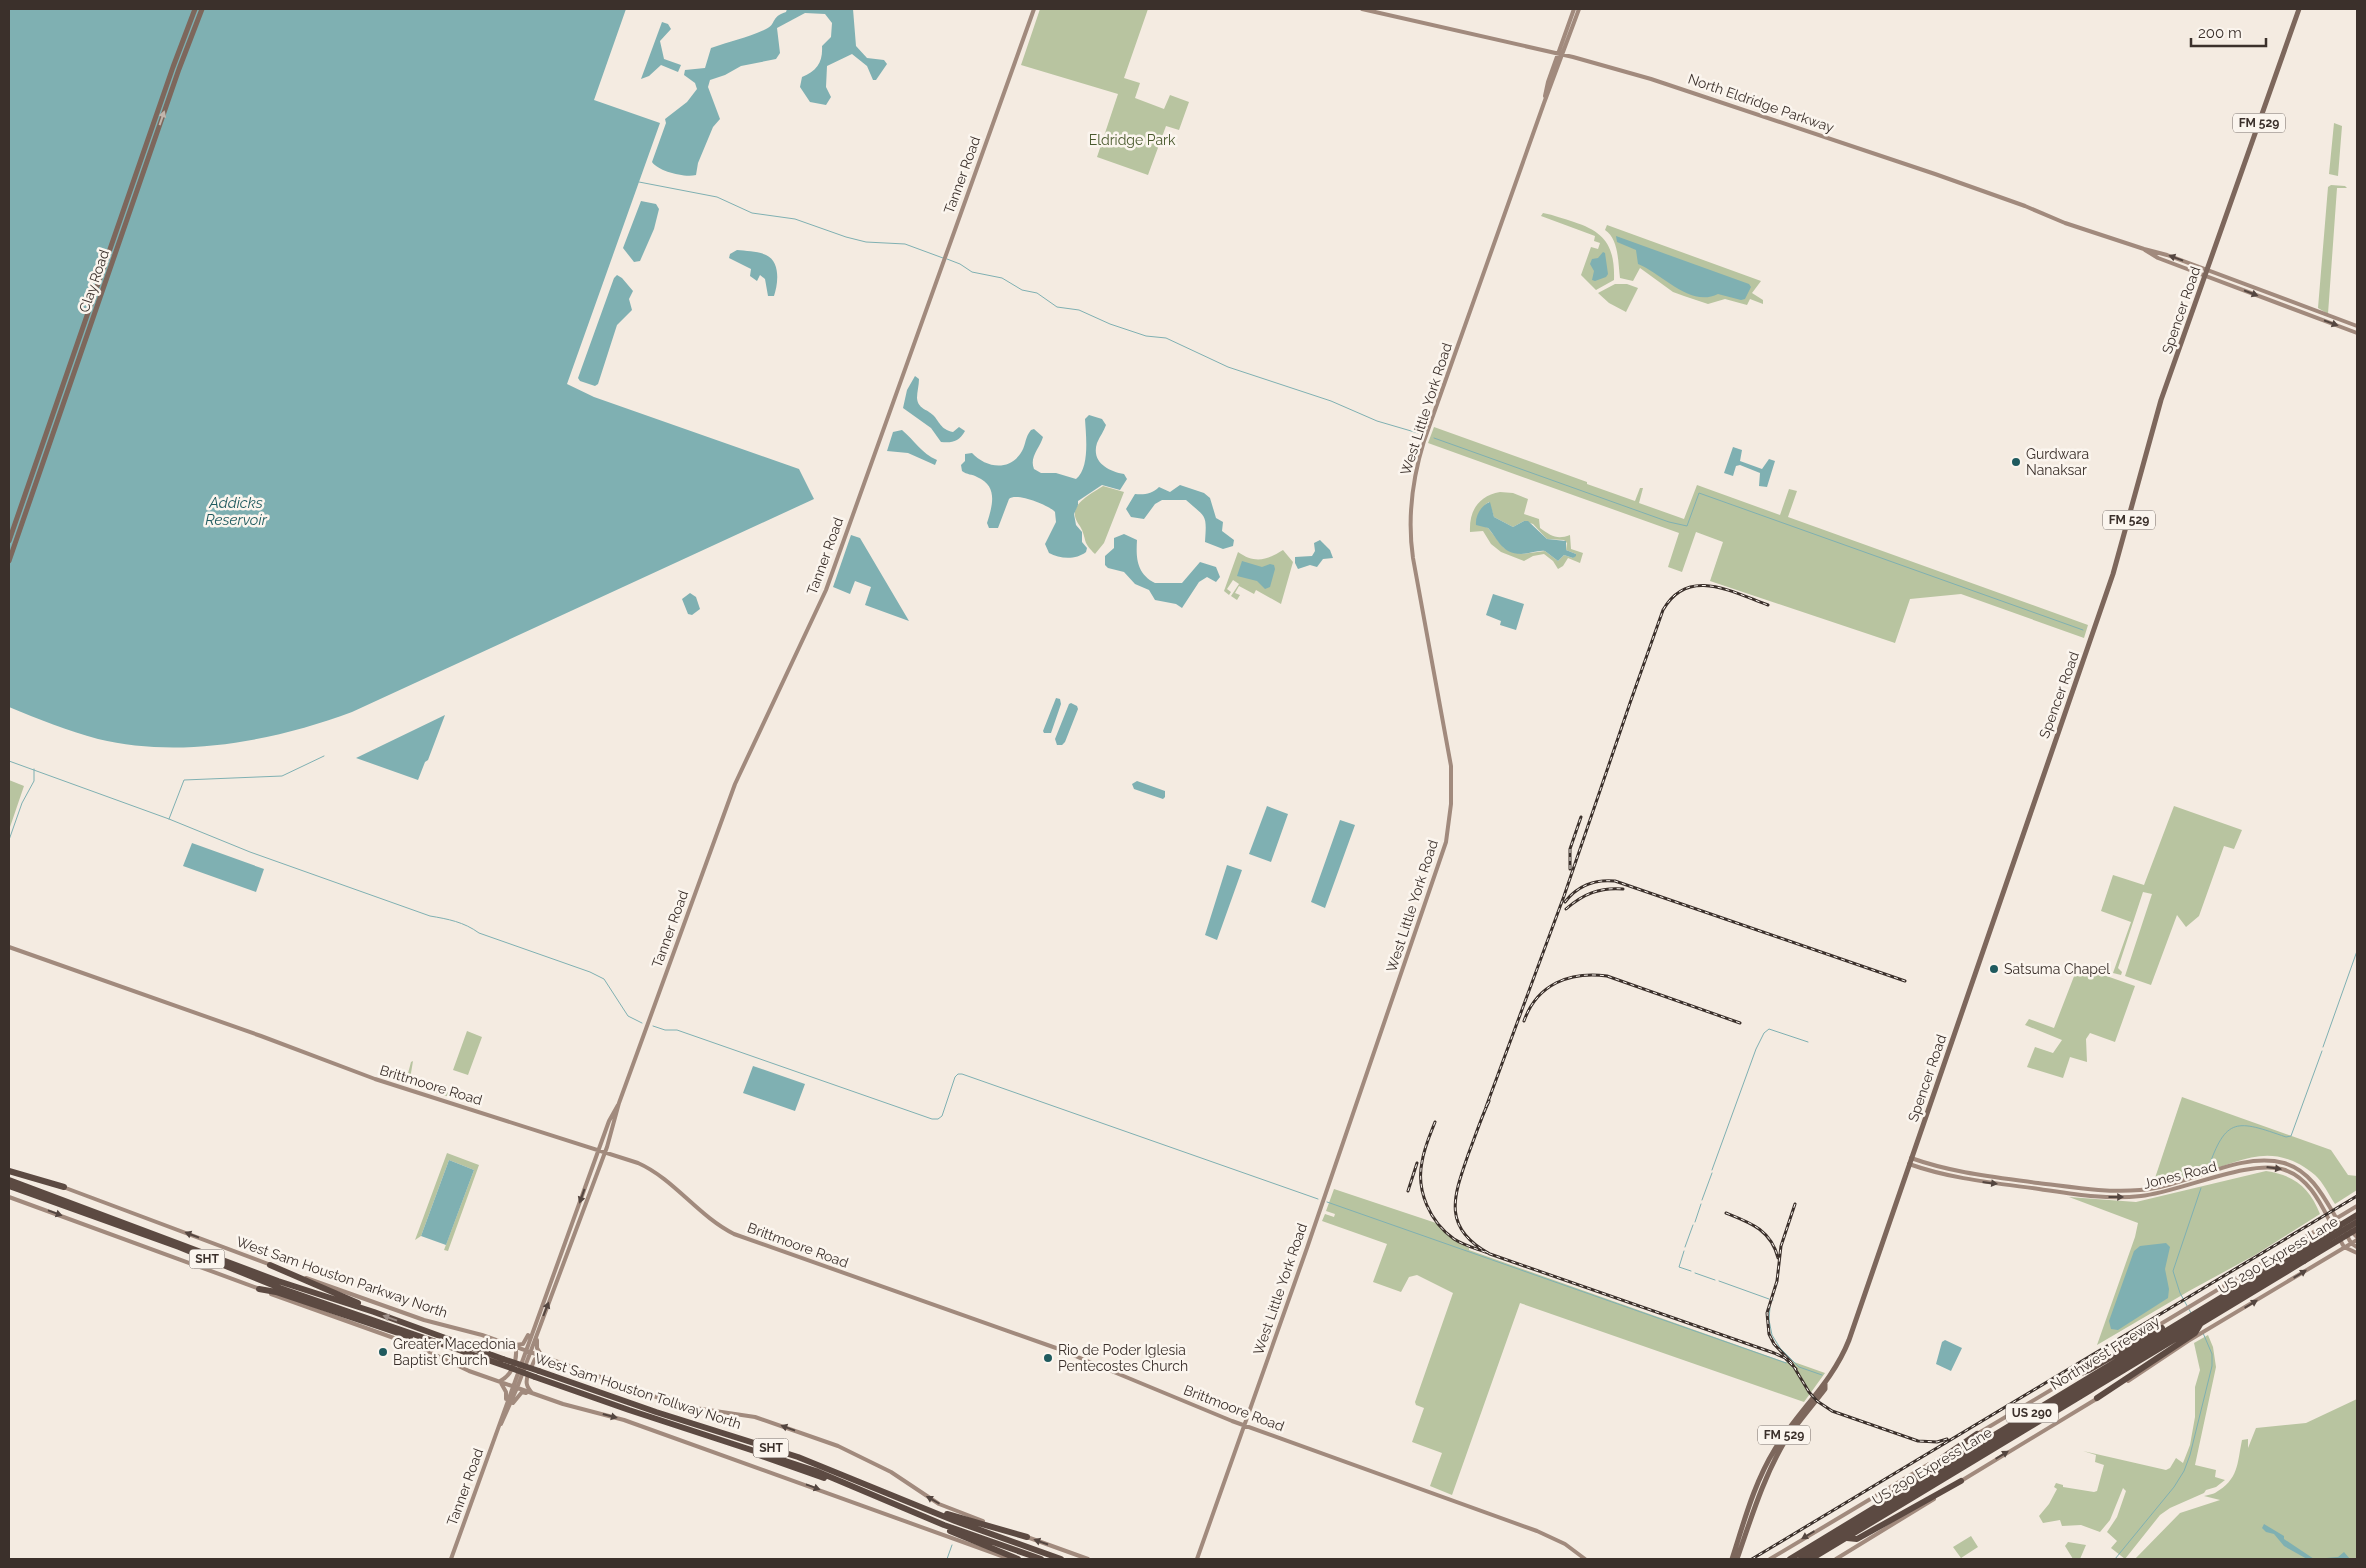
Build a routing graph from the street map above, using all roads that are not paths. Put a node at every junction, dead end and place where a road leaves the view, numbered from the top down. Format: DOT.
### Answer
graph roads {
  1 [pos="194,9"];
  2 [pos="202,9"];
  3 [pos="1034,9"];
  4 [pos="1362,9"];
  5 [pos="1574,9"];
  6 [pos="1580,9"];
  7 [pos="2299,9"];
  8 [pos="1557,54"];
  9 [pos="1563,55"];
  10 [pos="172,67"];
  11 [pos="179,69"];
  12 [pos="1544,103"];
  13 [pos="128,209"];
  14 [pos="2206,272"];
  15 [pos="2270,293"];
  16 [pos="2268,299"];
  17 [pos="2357,326"];
  18 [pos="2357,333"];
  19 [pos="20,519"];
  20 [pos="9,541"];
  21 [pos="9,561"];
  22 [pos="9,947"];
  23 [pos="619,1103"];
  24 [pos="599,1150"];
  25 [pos="604,1152"];
  26 [pos="1910,1161"];
  27 [pos="9,1170"];
  28 [pos="1963,1173"];
  29 [pos="1962,1179"];
  30 [pos="9,1180"];
  31 [pos="9,1186"];
  32 [pos="64,1187"];
  33 [pos="9,1197"];
  34 [pos="2357,1206"];
  35 [pos="2347,1212"];
  36 [pos="2357,1215"];
  37 [pos="2336,1218"];
  38 [pos="2330,1221"];
  39 [pos="2357,1222"];
  40 [pos="2357,1229"];
  41 [pos="2312,1232"];
  42 [pos="2357,1238"];
  43 [pos="2351,1243"];
  44 [pos="2344,1248"];
  45 [pos="2357,1248"];
  46 [pos="2357,1253"];
  47 [pos="2331,1255"];
  48 [pos="2301,1256"];
  49 [pos="270,1265"];
  50 [pos="259,1289"];
  51 [pos="374,1312"];
  52 [pos="538,1315"];
  53 [pos="2202,1317"];
  54 [pos="2188,1322"];
  55 [pos="540,1327"];
  56 [pos="439,1343"];
  57 [pos="510,1345"];
  58 [pos="525,1350"];
  59 [pos="531,1352"];
  60 [pos="542,1356"];
  61 [pos="537,1374"];
  62 [pos="2076,1375"];
  63 [pos="499,1382"];
  64 [pos="1825,1384"];
  65 [pos="515,1387"];
  66 [pos="533,1394"];
  67 [pos="2097,1398"];
  68 [pos="507,1408"];
  69 [pos="638,1413"];
  70 [pos="1244,1425"];
  71 [pos="1977,1434"];
  72 [pos="1785,1442"];
  73 [pos="1775,1449"];
  74 [pos="1765,1480"];
  75 [pos="1961,1481"];
  76 [pos="863,1491"];
  77 [pos="885,1491"];
  78 [pos="1881,1504"];
  79 [pos="944,1525"];
  80 [pos="1027,1537"];
  81 [pos="1846,1538"];
  82 [pos="451,1559"];
  83 [pos="1010,1559"];
  84 [pos="1018,1559"];
  85 [pos="1041,1559"];
  86 [pos="1061,1559"];
  87 [pos="1088,1559"];
  88 [pos="1197,1559"];
  89 [pos="1585,1559"];
  90 [pos="1732,1559"];
  91 [pos="1737,1559"];
  92 [pos="1770,1559"];
  93 [pos="1790,1559"];
  94 [pos="1801,1559"];
  95 [pos="1811,1559"];
  96 [pos="1836,1559"];
  1 -- 10 [label="main road, Clay Road"];
  2 -- 11 [label="main road, Clay Road"];
  3 -- 23 [label="main road, Tanner Road"];
  4 -- 8 [label="main road, North Eldridge Parkway"];
  5 -- 8 [label="main road, West Little York Road"];
  6 -- 9 [label="main road, West Little York Road"];
  7 -- 14 [label="main road, Spencer Road / FM 529"];
  8 -- 9 [label="main road, North Eldridge Parkway"];
  8 -- 12 [label="main road, West Little York Road"];
  9 -- 12 [label="main road, West Little York Road"];
  9 -- 14 [label="main road, North Eldridge Parkway"];
  10 -- 11 [label="main road"];
  10 -- 13 [label="main road, Clay Road"];
  13 -- 11 [label="main road, Clay Road, one-way"];
  12 -- 70 [label="main road, West Little York Road"];
  13 -- 19 [label="main road, Clay Road"];
  14 -- 15 [label="main road, North Eldridge Parkway"];
  14 -- 16 [label="main road, North Eldridge Parkway, one-way"];
  14 -- 26 [label="main road, Spencer Road / FM 529"];
  15 -- 16 [label="main road"];
  15 -- 17 [label="main road, North Eldridge Parkway"];
  16 -- 18 [label="main road, North Eldridge Parkway, one-way"];
  19 -- 20 [label="main road, Clay Road"];
  19 -- 21 [label="main road, Clay Road"];
  22 -- 24 [label="main road, Brittmoore Road"];
  23 -- 24 [label="main road, Tanner Road"];
  23 -- 25 [label="main road, Tanner Road"];
  24 -- 25 [label="main road, Brittmoore Road"];
  24 -- 52 [label="main road, Tanner Road, one-way"];
  55 -- 25 [label="main road, Tanner Road, one-way"];
  25 -- 70 [label="main road, Brittmoore Road"];
  26 -- 28 [label="main road, Jones Road"];
  26 -- 29 [label="main road, Jones Road"];
  26 -- 64 [label="main road, Spencer Road / FM 529"];
  27 -- 32 [label="highway"];
  28 -- 29 [label="main road"];
  28 -- 37 [label="main road, Jones Road"];
  29 -- 38 [label="main road, Jones Road, one-way"];
  30 -- 51 [label="highway, West Sam Houston Tollway North / SHT"];
  31 -- 56 [label="highway, West Sam Houston Tollway North / SHT"];
  49 -- 32 [label="main road, West Sam Houston Parkway North, one-way"];
  33 -- 50 [label="main road, one-way"];
  34 -- 35 [label="main road"];
  35 -- 37 [label="main road"];
  35 -- 42 [label="main road"];
  36 -- 48 [label="highway, Northwest Freeway / US 290, bridge"];
  37 -- 38 [label="main road"];
  37 -- 43 [label="main road, Jones Road"];
  38 -- 41 [label="main road"];
  38 -- 44 [label="main road, Jones Road"];
  39 -- 48 [label="highway, US 290 Express Lane, bridge"];
  40 -- 48 [label="highway, Northwest Freeway / US 290, bridge"];
  41 -- 47 [label="main road"];
  41 -- 62 [label="main road"];
  42 -- 43 [label="main road"];
  43 -- 44 [label="main road"];
  43 -- 45 [label="main road, Jones Road"];
  44 -- 46 [label="main road"];
  44 -- 47 [label="main road"];
  67 -- 47 [label="main road, one-way"];
  48 -- 53 [label="highway, Northwest Freeway / US 290"];
  48 -- 53 [label="highway, Northwest Freeway / US 290"];
  49 -- 51 [label="highway"];
  49 -- 57 [label="main road, West Sam Houston Parkway North"];
  50 -- 56 [label="highway"];
  50 -- 63 [label="main road"];
  61 -- 51 [label="highway, West Sam Houston Tollway North / SHT, one-way, bridge"];
  52 -- 57 [label="main road"];
  52 -- 58 [label="main road, Tanner Road"];
  53 -- 54 [label="highway, Northwest Freeway / US 290"];
  53 -- 54 [label="highway, Northwest Freeway / US 290"];
  53 -- 67 [label="highway"];
  54 -- 62 [label="highway"];
  54 -- 78 [label="highway, Northwest Freeway / US 290"];
  54 -- 81 [label="highway, Northwest Freeway / US 290"];
  54 -- 94 [label="highway, US 290 Express Lane"];
  55 -- 59 [label="main road, Tanner Road"];
  55 -- 60 [label="main road"];
  56 -- 61 [label="highway, West Sam Houston Tollway North / SHT, bridge"];
  57 -- 58 [label="main road, West Sam Houston Parkway North"];
  57 -- 63 [label="main road"];
  58 -- 59 [label="main road, West Sam Houston Parkway North"];
  58 -- 65 [label="main road, Tanner Road"];
  59 -- 60 [label="main road, West Sam Houston Parkway North"];
  59 -- 65 [label="main road, Tanner Road"];
  60 -- 66 [label="main road"];
  80 -- 60 [label="main road, West Sam Houston Parkway North, one-way"];
  61 -- 69 [label="highway, West Sam Houston Tollway North / SHT"];
  61 -- 77 [label="highway, West Sam Houston Tollway North / SHT"];
  62 -- 71 [label="main road"];
  63 -- 65 [label="main road"];
  63 -- 68 [label="main road"];
  64 -- 72 [label="main road, Spencer Road / FM 529"];
  64 -- 73 [label="main road, Spencer Road / FM 529"];
  65 -- 66 [label="main road"];
  65 -- 68 [label="main road, Tanner Road"];
  66 -- 68 [label="main road"];
  66 -- 83 [label="main road, one-way"];
  75 -- 67 [label="main road, one-way"];
  68 -- 82 [label="main road, Tanner Road"];
  69 -- 76 [label="highway, SHT"];
  69 -- 76 [label="highway, West Sam Houston Tollway North / SHT"];
  70 -- 88 [label="main road, West Little York Road"];
  70 -- 89 [label="main road, Brittmoore Road"];
  71 -- 78 [label="highway"];
  71 -- 92 [label="main road, one-way"];
  72 -- 73 [label="main road"];
  72 -- 74 [label="main road, Spencer Road / FM 529"];
  73 -- 74 [label="main road"];
  73 -- 90 [label="main road, Spencer Road / FM 529"];
  74 -- 91 [label="main road, Spencer Road / FM 529"];
  75 -- 81 [label="highway"];
  75 -- 96 [label="main road"];
  76 -- 79 [label="highway, West Sam Houston Tollway North / SHT"];
  77 -- 80 [label="highway"];
  77 -- 86 [label="highway, West Sam Houston Tollway North / SHT"];
  78 -- 93 [label="highway, Northwest Freeway / US 290"];
  79 -- 84 [label="highway"];
  79 -- 85 [label="highway, West Sam Houston Tollway North / SHT"];
  87 -- 80 [label="main road, West Sam Houston Parkway North, one-way"];
  81 -- 95 [label="highway, Northwest Freeway / US 290"];
}
